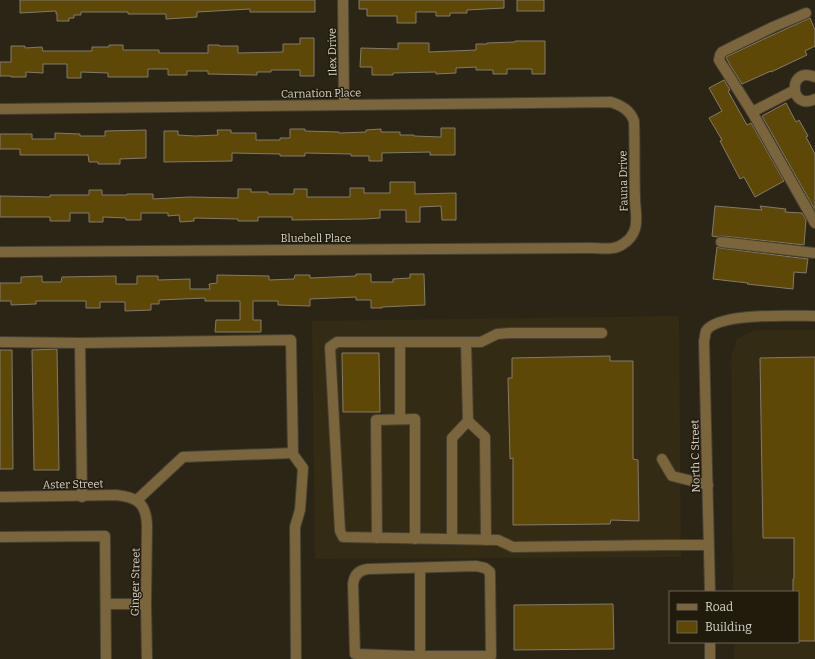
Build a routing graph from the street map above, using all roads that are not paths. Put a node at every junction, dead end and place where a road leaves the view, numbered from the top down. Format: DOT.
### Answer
graph roads {
  1 [pos="343,0"];
  2 [pos="806,13"];
  3 [pos="815,77"];
  4 [pos="794,90"];
  5 [pos="815,99"];
  6 [pos="344,104"];
  7 [pos="0,109"];
  8 [pos="752,112"];
  9 [pos="634,121"];
  10 [pos="815,223"];
  11 [pos="629,238"];
  12 [pos="722,242"];
  13 [pos="0,252"];
  14 [pos="815,253"];
  15 [pos="815,316"];
  16 [pos="602,333"];
  17 [pos="0,342"];
  18 [pos="400,342"];
  19 [pos="466,342"];
  20 [pos="80,343"];
  21 [pos="400,419"];
  22 [pos="468,421"];
  23 [pos="292,453"];
  24 [pos="662,459"];
  25 [pos="708,485"];
  26 [pos="0,497"];
  27 [pos="82,497"];
  28 [pos="140,503"];
  29 [pos="0,537"];
  30 [pos="377,538"];
  31 [pos="415,538"];
  32 [pos="452,539"];
  33 [pos="486,540"];
  34 [pos="708,545"];
  35 [pos="420,568"];
  36 [pos="710,591"];
  37 [pos="106,604"];
  38 [pos="146,604"];
  39 [pos="710,643"];
  40 [pos="414,657"];
  41 [pos="106,659"];
  42 [pos="147,659"];
  43 [pos="296,659"];
  44 [pos="710,659"];
  1 -- 6 [label="street, Ilex Drive"];
  2 -- 8 [label="street"];
  3 -- 4 [label="street"];
  4 -- 5 [label="street"];
  4 -- 8 [label="street"];
  6 -- 7 [label="street, Carnation Place"];
  6 -- 9 [label="street, Carnation Place"];
  8 -- 10 [label="street"];
  9 -- 11 [label="street, Fauna Drive"];
  11 -- 13 [label="street, Bluebell Place"];
  12 -- 14 [label="street"];
  15 -- 25 [label="street, North C Street"];
  16 -- 19 [label="street"];
  17 -- 20 [label="street"];
  18 -- 19 [label="street"];
  18 -- 21 [label="street"];
  18 -- 30 [label="street"];
  19 -- 22 [label="street"];
  20 -- 23 [label="street"];
  20 -- 27 [label="street"];
  21 -- 30 [label="street"];
  21 -- 31 [label="street"];
  22 -- 32 [label="street"];
  22 -- 33 [label="street"];
  23 -- 28 [label="street"];
  23 -- 43 [label="street"];
  24 -- 25 [label="street"];
  25 -- 34 [label="street, North C Street"];
  26 -- 27 [label="street, Aster Street"];
  27 -- 28 [label="street, Aster Street"];
  28 -- 38 [label="street, Ginger Street"];
  29 -- 37 [label="street"];
  30 -- 31 [label="street"];
  31 -- 32 [label="street"];
  32 -- 33 [label="street"];
  33 -- 34 [label="street"];
  34 -- 36 [label="street, North C Street"];
  35 -- 40 [label="street"];
  35 -- 40 [label="street"];
  35 -- 40 [label="street"];
  37 -- 38 [label="street"];
  37 -- 41 [label="street"];
  38 -- 42 [label="street, Ginger Street"];
  39 -- 44 [label="street"];
}
